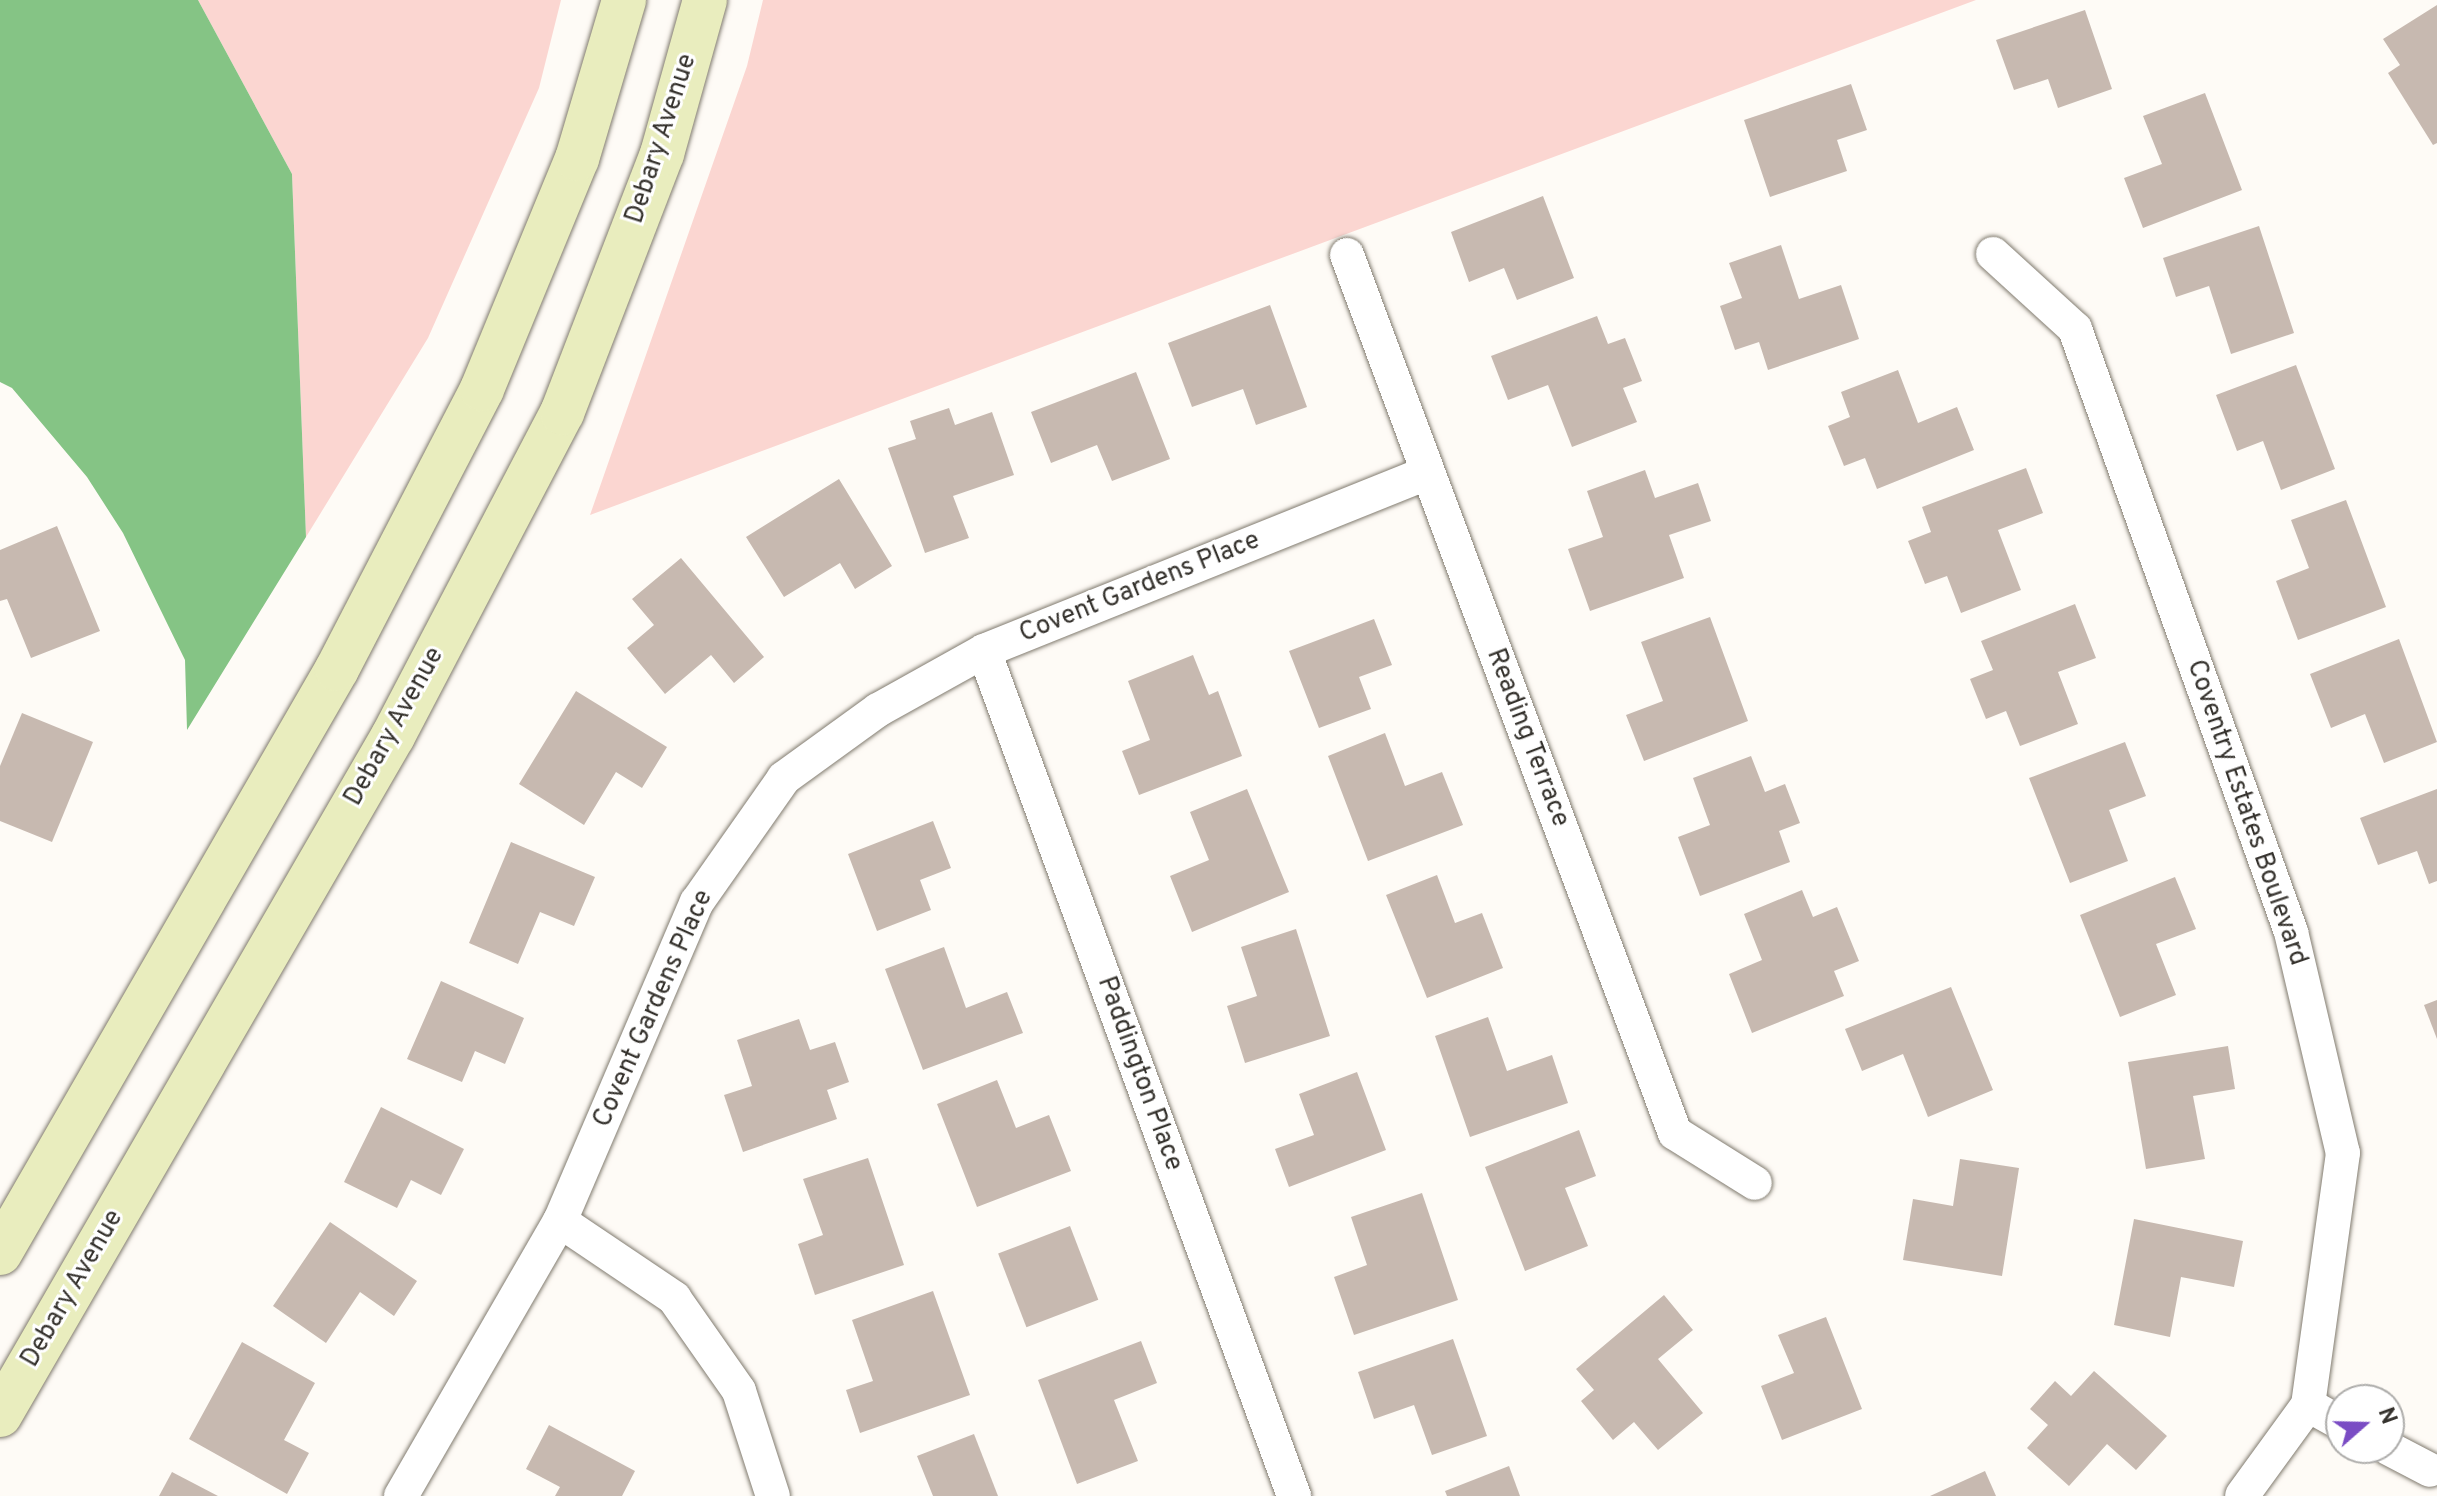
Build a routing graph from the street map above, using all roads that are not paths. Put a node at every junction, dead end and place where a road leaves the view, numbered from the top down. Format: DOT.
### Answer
graph roads {
  1 [pos="624,0"];
  2 [pos="705,0"];
  3 [pos="1993,254"];
  4 [pos="1347,255"];
  5 [pos="1427,473"];
  6 [pos="984,651"];
  7 [pos="1755,1183"];
  8 [pos="560,1221"];
  9 [pos="0,1253"];
  10 [pos="2308,1405"];
  11 [pos="2325,1414"];
  12 [pos="0,1415"];
  13 [pos="2405,1457"];
  14 [pos="2430,1470"];
  15 [pos="401,1496"];
  16 [pos="773,1496"];
  17 [pos="1294,1496"];
  18 [pos="2242,1496"];
  1 -- 9 [label="main road"];
  2 -- 12 [label="main road, Debary Avenue"];
  3 -- 10 [label="street, Coventry Estates Boulevard"];
  4 -- 5 [label="street, Reading Terrace"];
  5 -- 6 [label="street, Covent Gardens Place"];
  5 -- 7 [label="street, Reading Terrace"];
  6 -- 8 [label="street, Covent Gardens Place"];
  6 -- 17 [label="street, Paddington Place"];
  8 -- 15 [label="street, Covent Gardens Place"];
  8 -- 16 [label="street"];
  10 -- 11 [label="street"];
  10 -- 18 [label="street, Coventry Estates Boulevard"];
  13 -- 14 [label="street"];
}
